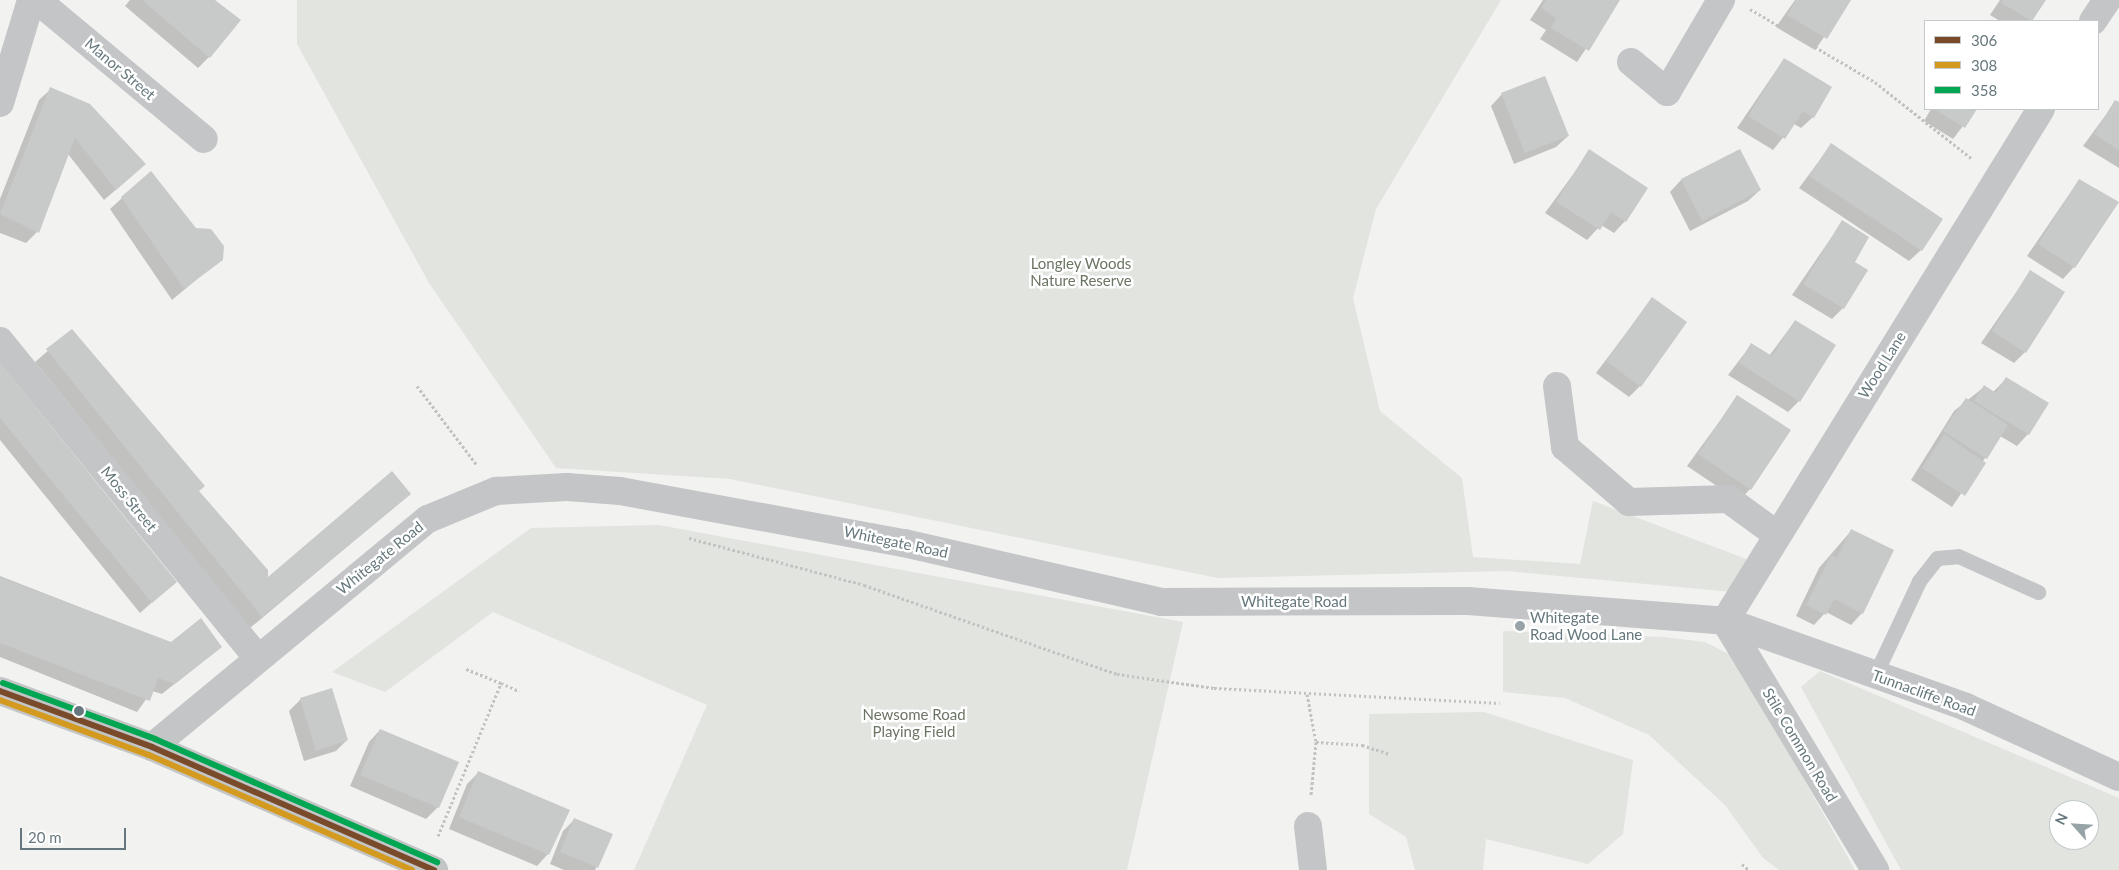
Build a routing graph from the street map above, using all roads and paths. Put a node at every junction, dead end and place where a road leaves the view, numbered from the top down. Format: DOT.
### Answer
graph roads {
  1 [pos="31,0"];
  2 [pos="37,0"];
  3 [pos="2107,0"];
  4 [pos="1732,2"];
  5 [pos="2094,20"];
  6 [pos="1632,62"];
  7 [pos="0,103"];
  8 [pos="2040,110"];
  9 [pos="204,139"];
  10 [pos="1999,180"];
  11 [pos="0,341"];
  12 [pos="417,386"];
  13 [pos="1557,386"];
  14 [pos="496,491"];
  15 [pos="1776,534"];
  16 [pos="705,546"];
  17 [pos="2038,592"];
  18 [pos="1725,621"];
  19 [pos="258,658"];
  20 [pos="466,669"];
  21 [pos="1875,675"];
  22 [pos="501,683"];
  23 [pos="0,691"];
  24 [pos="518,691"];
  25 [pos="1308,694"];
  26 [pos="1500,703"];
  27 [pos="1316,742"];
  28 [pos="152,747"];
  29 [pos="1390,754"];
  30 [pos="2119,777"];
  31 [pos="1308,826"];
  32 [pos="1742,864"];
  33 [pos="430,868"];
  34 [pos="1313,870"];
  35 [pos="1749,870"];
  36 [pos="1875,870"];
  1 -- 7 [label="street"];
  2 -- 9 [label="street, Manor Street"];
  3 -- 5 [label="street"];
  4 -- 6 [label="street"];
  4 -- 10 [label="path"];
  8 -- 10 [label="street, Wood Lane"];
  10 -- 15 [label="street, Wood Lane"];
  11 -- 19 [label="street, Moss Street"];
  12 -- 14 [label="path"];
  13 -- 15 [label="street"];
  14 -- 18 [label="street, Whitegate Road"];
  14 -- 19 [label="street, Whitegate Road"];
  15 -- 18 [label="street, Wood Lane"];
  16 -- 25 [label="path"];
  17 -- 21 [label="lane"];
  18 -- 21 [label="street, Tunnacliffe Road"];
  18 -- 36 [label="street, Stile Common Road"];
  19 -- 28 [label="street, Whitegate Road"];
  20 -- 22 [label="path"];
  21 -- 30 [label="street, Tunnacliffe Road"];
  22 -- 24 [label="path"];
  22 -- 33 [label="path"];
  23 -- 28 [label="street"];
  25 -- 26 [label="path"];
  25 -- 27 [label="path"];
  27 -- 29 [label="path"];
  27 -- 31 [label="path"];
  28 -- 33 [label="street"];
  31 -- 34 [label="street"];
  32 -- 35 [label="path"];
}
